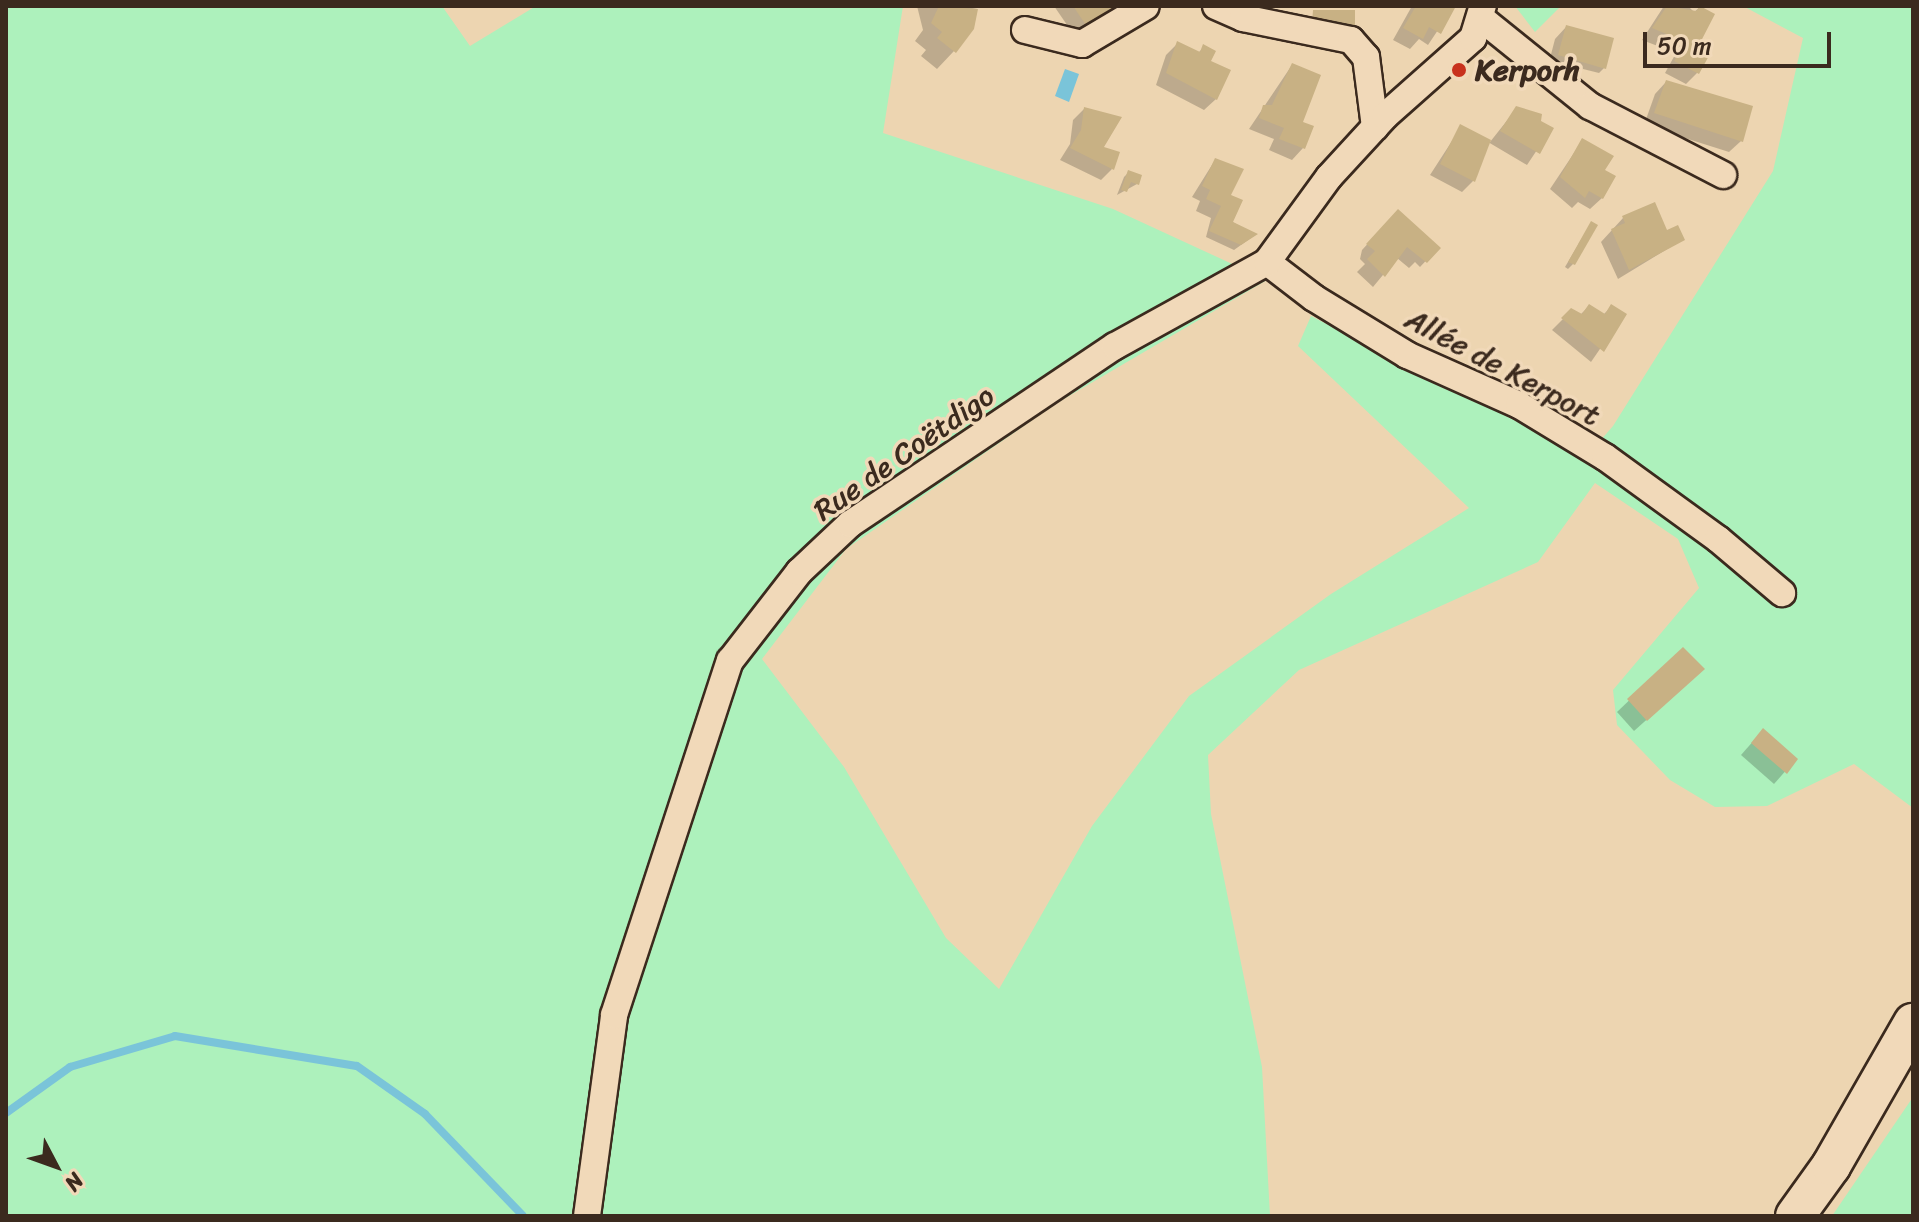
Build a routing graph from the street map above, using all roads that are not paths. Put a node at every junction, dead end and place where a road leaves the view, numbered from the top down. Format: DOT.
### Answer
graph roads {
  1 [pos="1146,6"];
  2 [pos="1216,6"];
  3 [pos="1483,13"];
  4 [pos="1025,30"];
  5 [pos="1375,127"];
  6 [pos="1723,175"];
  7 [pos="1267,262"];
  8 [pos="1782,593"];
  9 [pos="1913,1023"];
  10 [pos="587,1216"];
  11 [pos="1795,1216"];
  1 -- 4 [label="street"];
  2 -- 5 [label="street"];
  3 -- 5 [label="street, Rue de Coëtdigo"];
  3 -- 6 [label="street"];
  5 -- 7 [label="street, Rue de Coëtdigo"];
  7 -- 8 [label="street, Allée de Kerport"];
  7 -- 10 [label="street, Rue de Coëtdigo"];
  9 -- 11 [label="main road"];
}
